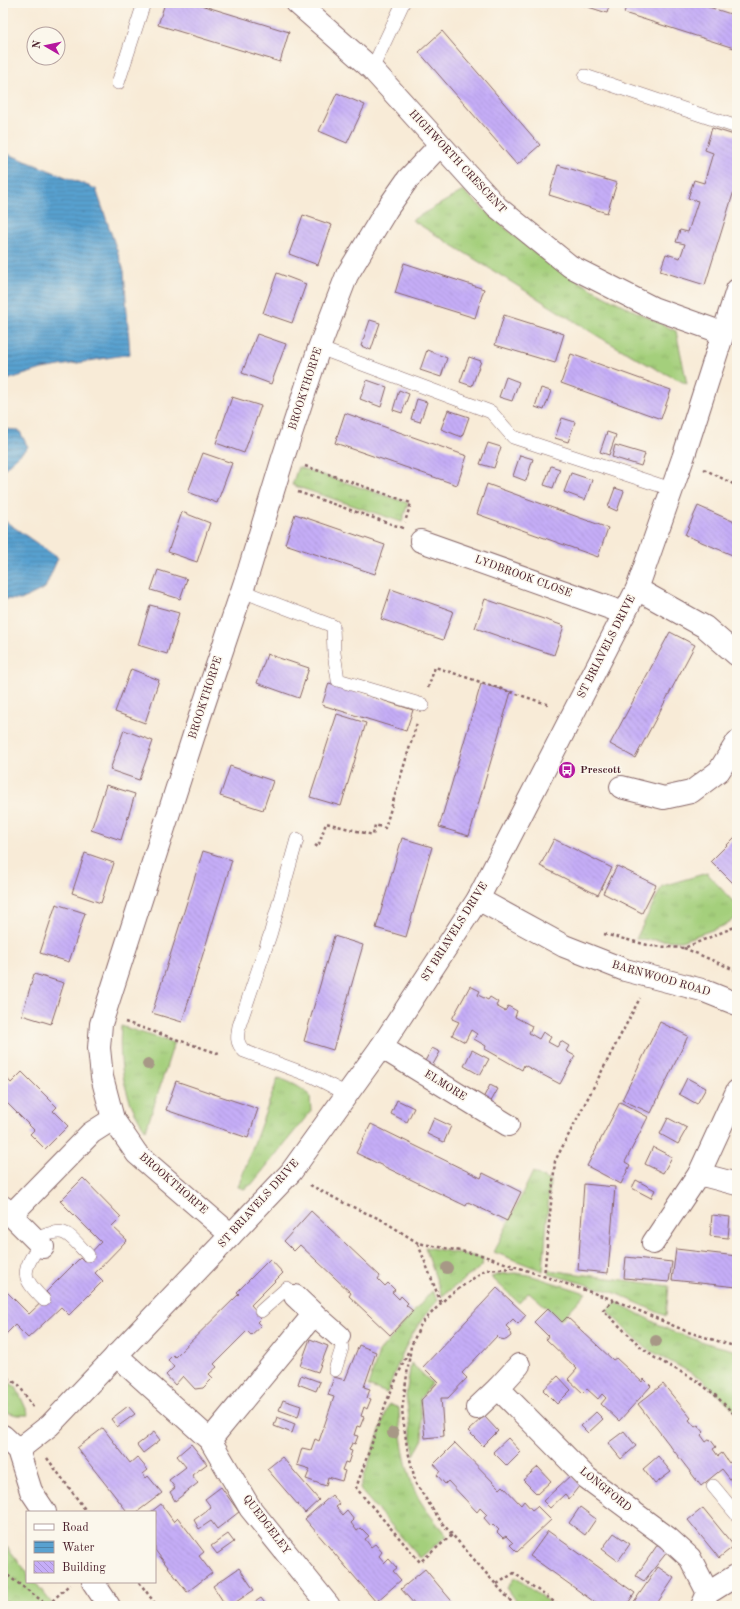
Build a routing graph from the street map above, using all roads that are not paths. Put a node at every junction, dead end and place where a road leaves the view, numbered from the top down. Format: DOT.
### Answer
graph roads {
  1 [pos="144,3"];
  2 [pos="297,3"];
  3 [pos="403,3"];
  4 [pos="372,69"];
  5 [pos="585,76"];
  6 [pos="118,83"];
  7 [pos="737,127"];
  8 [pos="440,146"];
  9 [pos="737,290"];
  10 [pos="723,333"];
  11 [pos="319,348"];
  12 [pos="671,489"];
  13 [pos="421,541"];
  14 [pos="637,589"];
  15 [pos="242,591"];
  16 [pos="624,613"];
  17 [pos="737,655"];
  18 [pos="423,705"];
  19 [pos="737,742"];
  20 [pos="621,787"];
  21 [pos="297,839"];
  22 [pos="478,899"];
  23 [pos="737,1004"];
  24 [pos="381,1047"];
  25 [pos="737,1091"];
  26 [pos="347,1094"];
  27 [pos="114,1119"];
  28 [pos="508,1125"];
  29 [pos="699,1174"];
  30 [pos="737,1184"];
  31 [pos="7,1211"];
  32 [pos="231,1235"];
  33 [pos="40,1243"];
  34 [pos="653,1243"];
  35 [pos="88,1255"];
  36 [pos="295,1296"];
  37 [pos="44,1300"];
  38 [pos="261,1311"];
  39 [pos="314,1314"];
  40 [pos="339,1336"];
  41 [pos="116,1355"];
  42 [pos="519,1365"];
  43 [pos="334,1370"];
  44 [pos="498,1388"];
  45 [pos="477,1408"];
  46 [pos="210,1440"];
  47 [pos="10,1443"];
  48 [pos="713,1486"];
  49 [pos="44,1511"];
  50 [pos="737,1515"];
  51 [pos="737,1576"];
  52 [pos="94,1583"];
  53 [pos="705,1599"];
  54 [pos="109,1606"];
  55 [pos="329,1606"];
  1 -- 6 [label="lane"];
  2 -- 4 [label="street, HIGHWORTH CRESCENT"];
  3 -- 4 [label="lane"];
  4 -- 8 [label="street, HIGHWORTH CRESCENT"];
  5 -- 7 [label="lane"];
  8 -- 10 [label="street, HIGHWORTH CRESCENT"];
  8 -- 11 [label="street, BROOKTHORPE"];
  9 -- 10 [label="street, ST BRIAVELS DRIVE"];
  10 -- 12 [label="street, ST BRIAVELS DRIVE"];
  11 -- 12 [label="lane"];
  11 -- 15 [label="street, BROOKTHORPE"];
  12 -- 14 [label="street, ST BRIAVELS DRIVE"];
  13 -- 16 [label="street, LYDBROOK CLOSE"];
  14 -- 16 [label="street, ST BRIAVELS DRIVE"];
  14 -- 17 [label="street"];
  15 -- 18 [label="lane"];
  15 -- 27 [label="street, BROOKTHORPE"];
  16 -- 22 [label="street, ST BRIAVELS DRIVE"];
  19 -- 20 [label="street"];
  21 -- 26 [label="lane"];
  22 -- 23 [label="street, BARNWOOD ROAD"];
  22 -- 24 [label="street, ST BRIAVELS DRIVE"];
  24 -- 26 [label="street, ST BRIAVELS DRIVE"];
  24 -- 28 [label="street, ELMORE"];
  25 -- 29 [label="street"];
  26 -- 32 [label="street, ST BRIAVELS DRIVE"];
  27 -- 31 [label="street"];
  27 -- 32 [label="street, BROOKTHORPE"];
  29 -- 30 [label="street"];
  29 -- 34 [label="street"];
  31 -- 33 [label="street"];
  32 -- 41 [label="street, ST BRIAVELS DRIVE"];
  33 -- 35 [label="lane"];
  33 -- 37 [label="lane"];
  36 -- 38 [label="lane"];
  36 -- 39 [label="street"];
  39 -- 40 [label="street"];
  39 -- 46 [label="street"];
  40 -- 43 [label="lane"];
  41 -- 46 [label="street, QUEDGELEY"];
  41 -- 47 [label="street, ST BRIAVELS DRIVE"];
  42 -- 44 [label="street"];
  44 -- 45 [label="street"];
  44 -- 53 [label="street, LONGFORD"];
  46 -- 55 [label="street, QUEDGELEY"];
  47 -- 49 [label="street"];
  48 -- 50 [label="lane"];
  51 -- 53 [label="street, LONGFORD"];
  52 -- 54 [label="street"];
}
